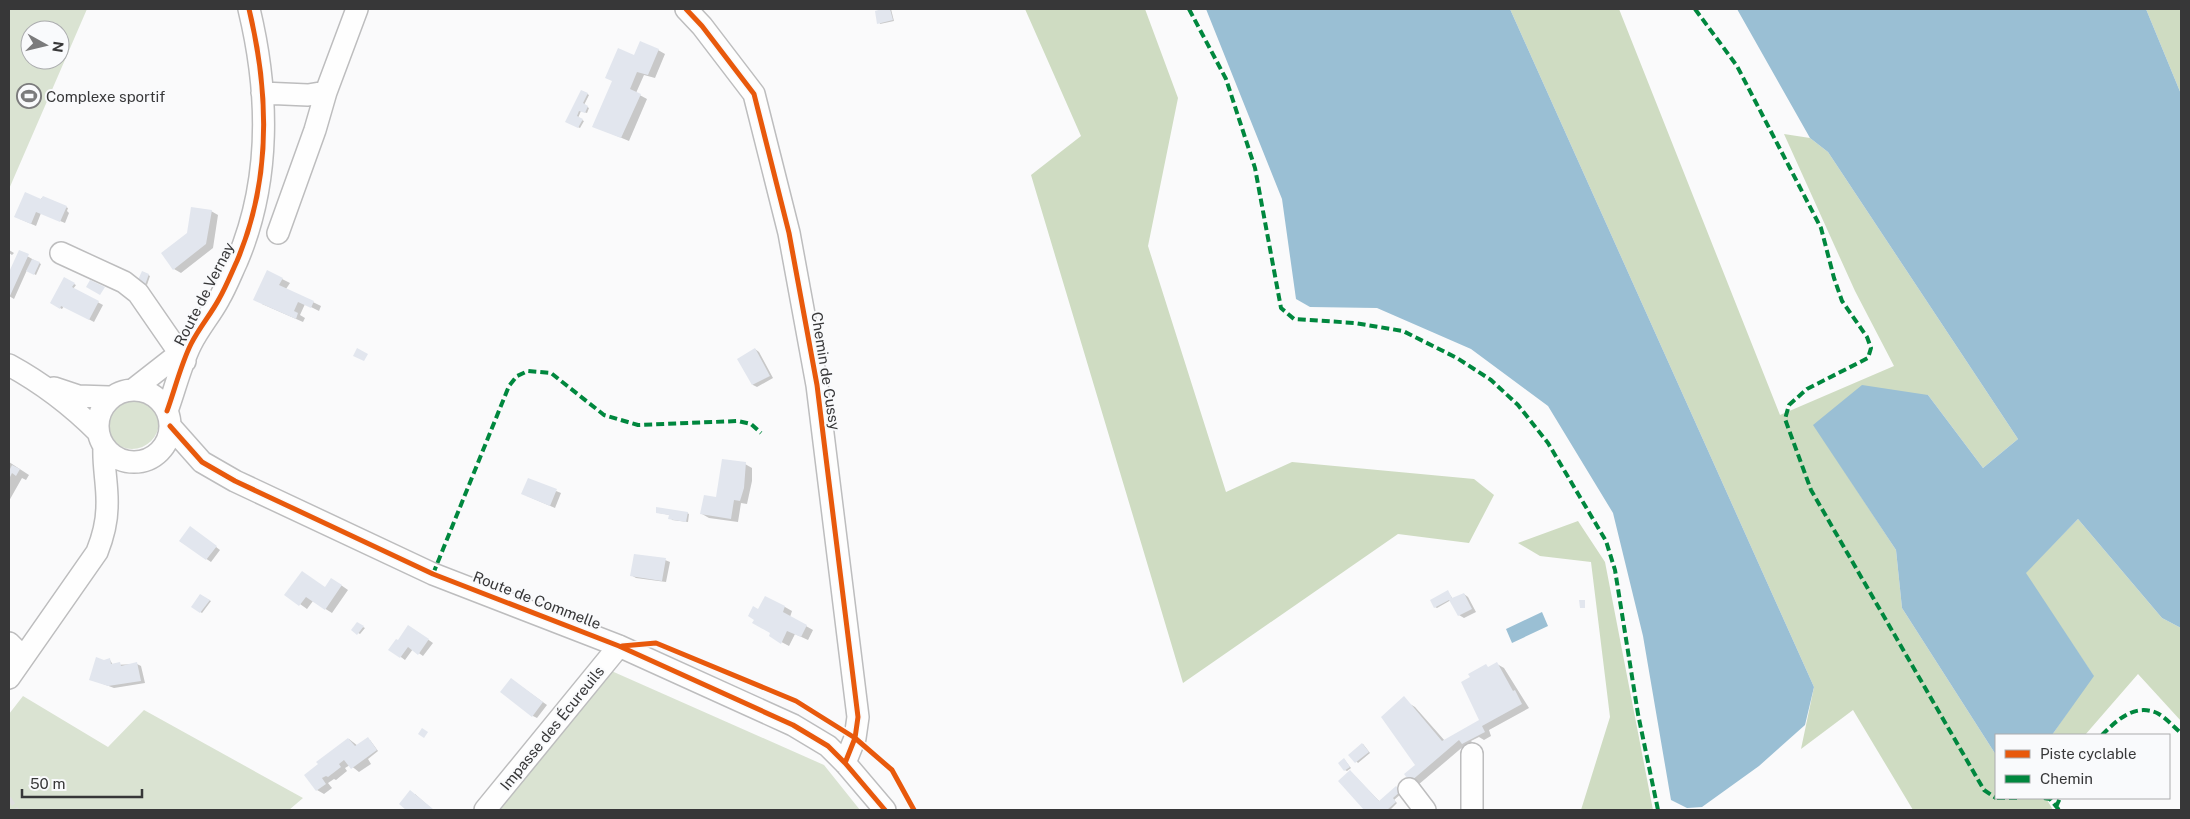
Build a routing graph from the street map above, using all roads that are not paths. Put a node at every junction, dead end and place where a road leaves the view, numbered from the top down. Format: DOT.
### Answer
graph roads {
  1 [pos="249,9"];
  2 [pos="357,9"];
  3 [pos="686,9"];
  4 [pos="326,92"];
  5 [pos="262,93"];
  6 [pos="278,233"];
  7 [pos="61,254"];
  8 [pos="185,353"];
  9 [pos="9,365"];
  10 [pos="44,385"];
  11 [pos="134,389"];
  12 [pos="109,397"];
  13 [pos="169,419"];
  14 [pos="101,440"];
  15 [pos="141,461"];
  16 [pos="202,462"];
  17 [pos="107,505"];
  18 [pos="619,646"];
  19 [pos="16,650"];
  20 [pos="9,678"];
  21 [pos="1472,754"];
  22 [pos="846,762"];
  23 [pos="1409,788"];
  24 [pos="485,810"];
  25 [pos="885,810"];
  26 [pos="1425,810"];
  27 [pos="1472,810"];
  1 -- 5 [label="street, Route de Vernay"];
  2 -- 4 [label="street"];
  3 -- 22 [label="street, Chemin de Cussy"];
  4 -- 5 [label="street"];
  4 -- 6 [label="street"];
  5 -- 8 [label="street, Route de Vernay"];
  7 -- 8 [label="street"];
  8 -- 11 [label="street, Route de Vernay"];
  8 -- 13 [label="street, Route de Vernay"];
  9 -- 10 [label="street"];
  10 -- 12 [label="street"];
  10 -- 14 [label="street"];
  11 -- 12 [label="street"];
  11 -- 13 [label="street"];
  12 -- 14 [label="street"];
  13 -- 15 [label="street"];
  13 -- 16 [label="street, Route de Commelle"];
  14 -- 15 [label="street"];
  14 -- 17 [label="street"];
  15 -- 16 [label="street, Route de Commelle"];
  15 -- 17 [label="street"];
  16 -- 18 [label="street, Route de Commelle"];
  17 -- 19 [label="street"];
  18 -- 22 [label="street, Route de Commelle"];
  18 -- 24 [label="street, Impasse des Écureuils"];
  19 -- 20 [label="street"];
  21 -- 27 [label="street"];
  22 -- 25 [label="street, Route de Commelle"];
  23 -- 26 [label="street"];
}
